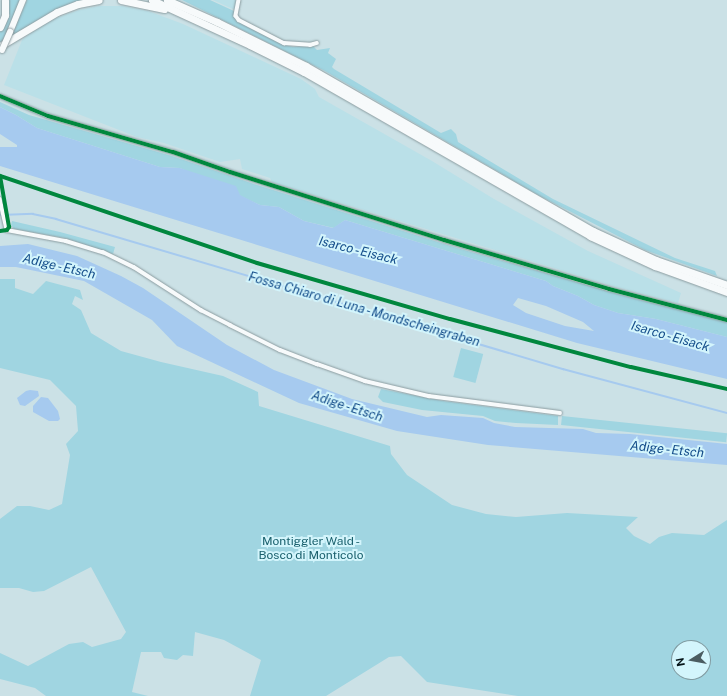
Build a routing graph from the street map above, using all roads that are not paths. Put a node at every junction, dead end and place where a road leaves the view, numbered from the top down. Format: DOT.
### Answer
graph roads {
  1 [pos="5,0"];
  2 [pos="23,0"];
  3 [pos="99,0"];
  4 [pos="122,0"];
  5 [pos="152,0"];
  6 [pos="167,0"];
  7 [pos="238,0"];
  8 [pos="181,12"];
  9 [pos="0,27"];
  10 [pos="317,42"];
  11 [pos="1,50"];
  12 [pos="0,96"];
  13 [pos="0,199"];
  14 [pos="727,285"];
  15 [pos="727,292"];
  16 [pos="727,320"];
  17 [pos="560,413"];
  1 -- 9 [label="highway"];
  2 -- 11 [label="main road, bridge"];
  3 -- 11 [label="highway"];
  4 -- 8 [label="highway"];
  5 -- 8 [label="highway"];
  6 -- 14 [label="highway"];
  7 -- 10 [label="street"];
  8 -- 15 [label="highway"];
  12 -- 16 [label="street"];
  13 -- 17 [label="street"];
}
